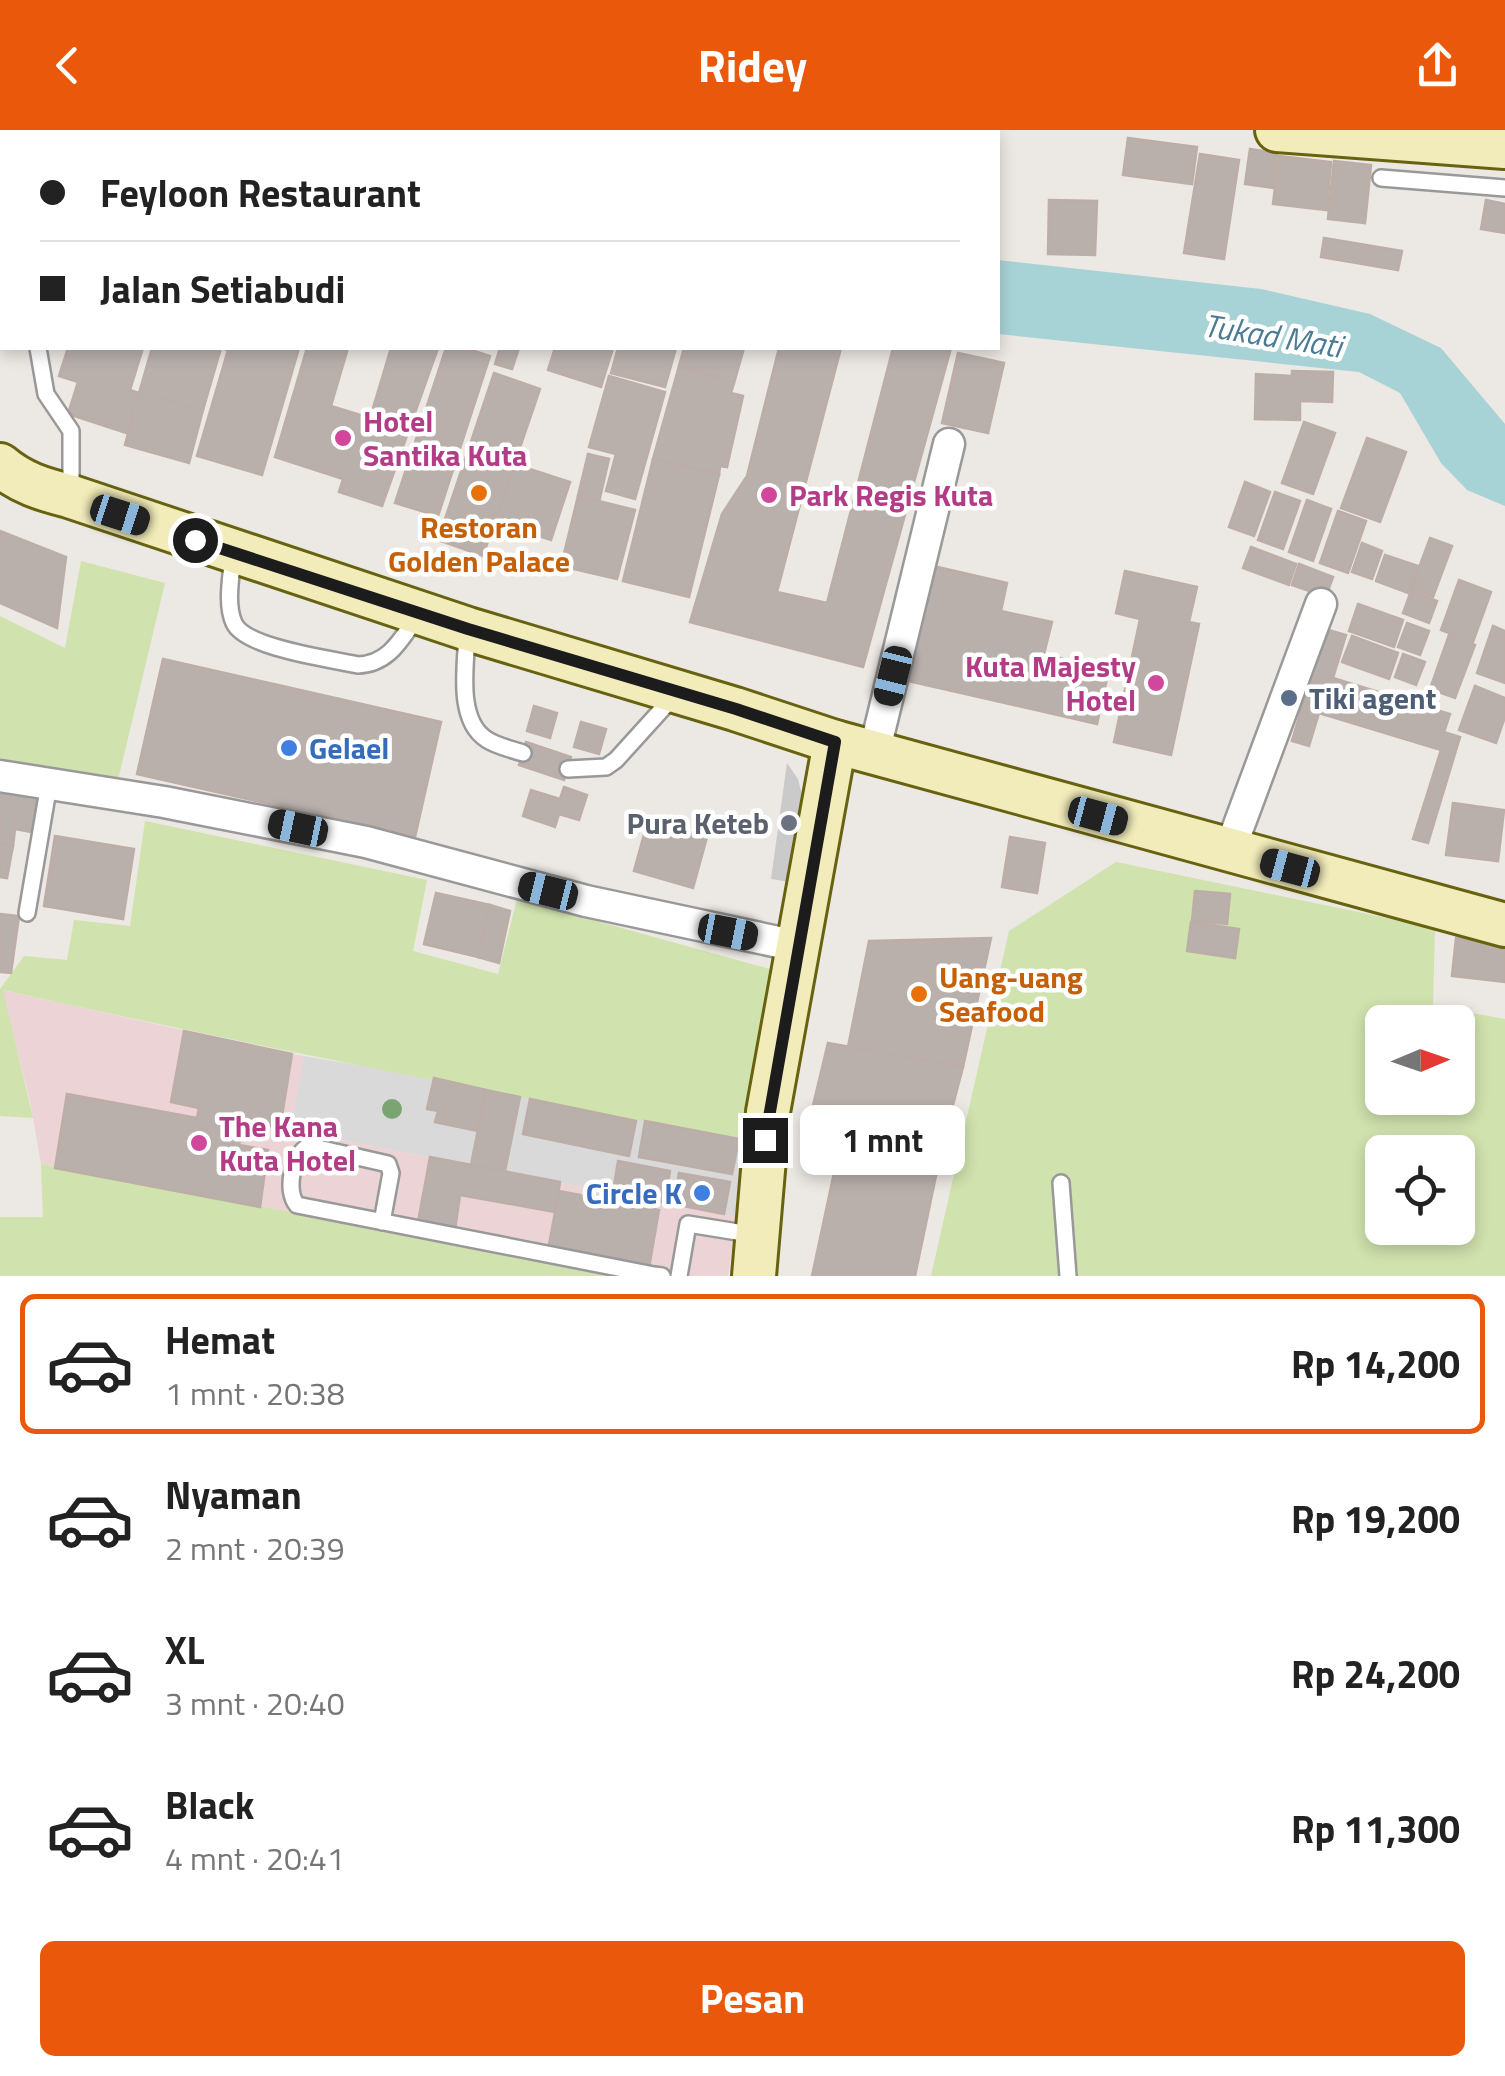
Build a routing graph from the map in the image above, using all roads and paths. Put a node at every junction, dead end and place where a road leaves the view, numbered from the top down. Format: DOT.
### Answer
graph roads {
  1 [pos="1294,131"];
  2 [pos="1505,147"];
  3 [pos="1381,178"];
  4 [pos="1505,188"];
  5 [pos="38,350"];
  6 [pos="949,444"];
  7 [pos="0,465"];
  8 [pos="71,497"];
  9 [pos="233,552"];
  10 [pos="1322,604"];
  11 [pos="420,613"];
  12 [pos="468,629"];
  13 [pos="676,693"];
  14 [pos="855,748"];
  15 [pos="523,753"];
  16 [pos="568,769"];
  17 [pos="0,776"];
  18 [pos="49,784"];
  19 [pos="1229,852"];
  20 [pos="27,913"];
  21 [pos="1505,925"];
  22 [pos="797,946"];
  23 [pos="1061,1183"];
  24 [pos="382,1222"];
  25 [pos="755,1256"];
  26 [pos="662,1276"];
  27 [pos="679,1276"];
  28 [pos="1068,1276"];
  1 -- 2 [label="main road"];
  3 -- 4 [label="lane"];
  5 -- 8 [label="lane"];
  6 -- 14 [label="street"];
  7 -- 8 [label="main road"];
  8 -- 9 [label="main road"];
  9 -- 11 [label="main road"];
  9 -- 11 [label="lane"];
  10 -- 19 [label="street"];
  11 -- 12 [label="main road"];
  12 -- 13 [label="main road"];
  12 -- 15 [label="lane"];
  13 -- 14 [label="main road"];
  13 -- 16 [label="lane"];
  14 -- 19 [label="main road"];
  14 -- 22 [label="main road"];
  17 -- 18 [label="street"];
  18 -- 20 [label="lane"];
  18 -- 22 [label="street"];
  19 -- 21 [label="main road"];
  22 -- 25 [label="main road"];
  23 -- 28 [label="lane"];
  24 -- 24 [label="lane"];
  24 -- 26 [label="lane"];
  25 -- 27 [label="lane"];
}
